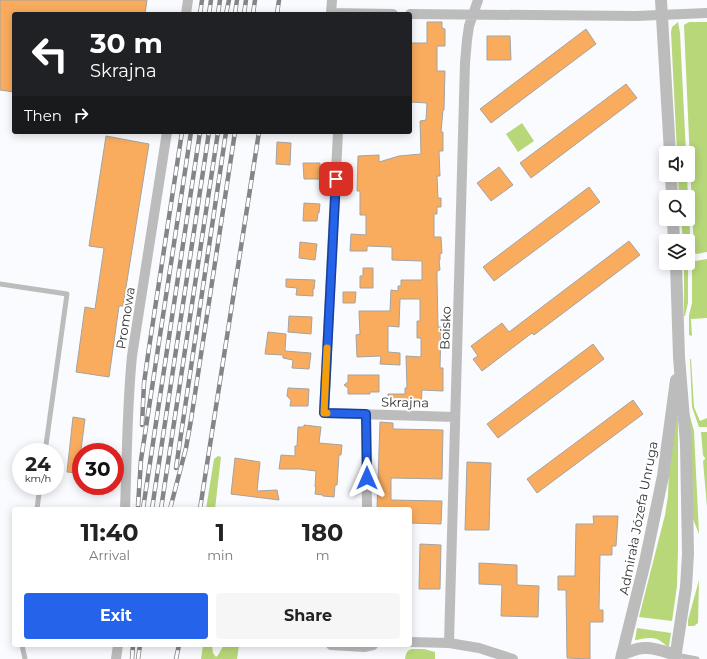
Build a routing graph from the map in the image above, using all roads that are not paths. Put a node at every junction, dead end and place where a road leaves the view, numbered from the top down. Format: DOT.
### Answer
graph roads {
  1 [pos="188,0"];
  2 [pos="332,0"];
  3 [pos="478,0"];
  4 [pos="660,0"];
  5 [pos="186,12"];
  6 [pos="331,12"];
  7 [pos="707,13"];
  8 [pos="412,14"];
  9 [pos="661,14"];
  10 [pos="474,15"];
  11 [pos="167,134"];
  12 [pos="338,134"];
  13 [pos="670,146"];
  14 [pos="676,270"];
  15 [pos="0,284"];
  16 [pos="679,357"];
  17 [pos="366,414"];
  18 [pos="455,417"];
  19 [pos="46,443"];
  20 [pos="39,495"];
  21 [pos="37,507"];
  22 [pos="125,507"];
  23 [pos="367,507"];
  24 [pos="412,642"];
  25 [pos="449,643"];
  26 [pos="22,647"];
  27 [pos="118,647"];
  28 [pos="622,657"];
  29 [pos="676,657"];
  30 [pos="25,659"];
  31 [pos="116,659"];
  32 [pos="513,659"];
  33 [pos="697,659"];
  1 -- 5 [label="street"];
  2 -- 6 [label="street"];
  3 -- 10 [label="street, Boisko"];
  4 -- 9 [label="street"];
  7 -- 9 [label="street"];
  8 -- 10 [label="street"];
  9 -- 10 [label="street"];
  9 -- 13 [label="street"];
  10 -- 18 [label="street, Boisko"];
  11 -- 22 [label="street, Promowa"];
  12 -- 17 [label="street, Skrajna"];
  14 -- 16 [label="street, Admirała Józefa Unruga"];
  15 -- 19 [label="lane"];
  16 -- 28 [label="street, Admirała Józefa Unruga"];
  16 -- 29 [label="street, Admirała Józefa Unruga"];
  17 -- 18 [label="street, Skrajna"];
  17 -- 23 [label="street"];
  18 -- 25 [label="street, Boisko"];
  20 -- 21 [label="lane"];
  24 -- 25 [label="street"];
  25 -- 32 [label="street"];
  26 -- 30 [label="lane"];
  27 -- 31 [label="street"];
  28 -- 29 [label="street"];
  29 -- 33 [label="lane"];
}
